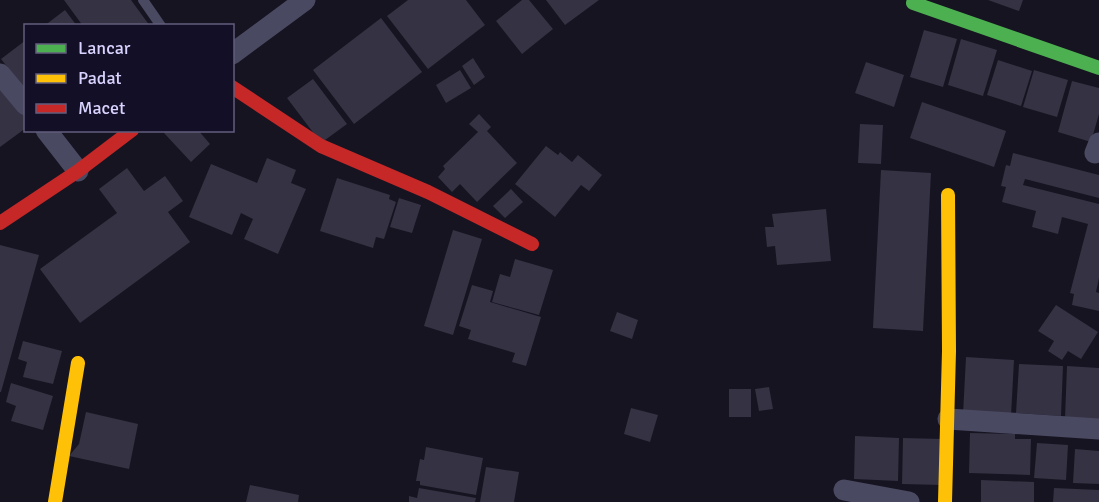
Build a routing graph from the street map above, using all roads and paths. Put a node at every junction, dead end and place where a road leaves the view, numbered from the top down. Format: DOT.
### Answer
graph roads {
  1 [pos="143,0"];
  2 [pos="305,0"];
  3 [pos="913,3"];
  4 [pos="160,24"];
  5 [pos="234,53"];
  6 [pos="1099,68"];
  7 [pos="0,74"];
  8 [pos="234,88"];
  9 [pos="24,103"];
  10 [pos="48,132"];
  11 [pos="129,132"];
  12 [pos="78,171"];
  13 [pos="948,195"];
  14 [pos="0,224"];
  15 [pos="532,244"];
  16 [pos="78,363"];
  17 [pos="948,419"];
  18 [pos="1099,429"];
  19 [pos="844,490"];
  20 [pos="55,502"];
  21 [pos="909,502"];
  22 [pos="945,502"];
  1 -- 4 [label="lane"];
  2 -- 5 [label="street"];
  3 -- 6 [label="street"];
  7 -- 9 [label="street"];
  8 -- 15 [label="street"];
  10 -- 12 [label="street"];
  11 -- 12 [label="street"];
  12 -- 14 [label="street"];
  13 -- 17 [label="street"];
  16 -- 20 [label="street"];
  17 -- 18 [label="street"];
  17 -- 22 [label="street"];
  19 -- 21 [label="street"];
}
